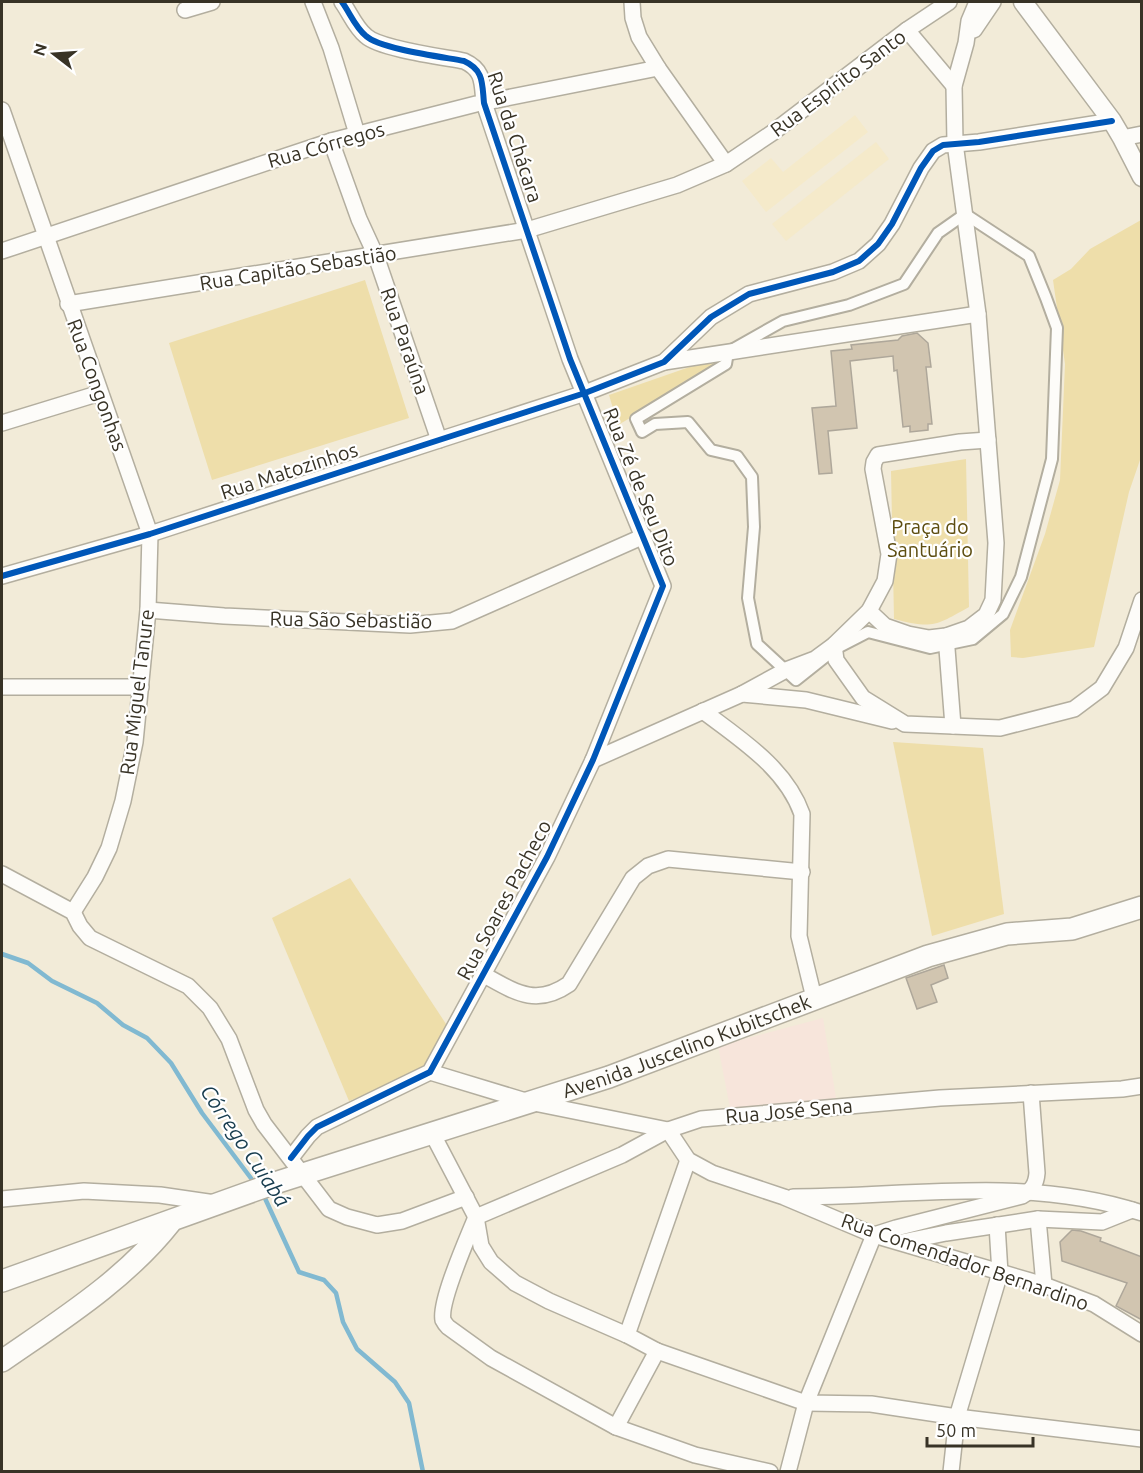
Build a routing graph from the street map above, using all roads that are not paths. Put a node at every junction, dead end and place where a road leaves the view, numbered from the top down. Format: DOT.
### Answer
graph roads {
  1 [pos="212,2"];
  2 [pos="313,2"];
  3 [pos="342,2"];
  4 [pos="632,2"];
  5 [pos="949,2"];
  6 [pos="977,2"];
  7 [pos="993,2"];
  8 [pos="1023,2"];
  9 [pos="185,10"];
  10 [pos="907,30"];
  11 [pos="966,44"];
  12 [pos="658,68"];
  13 [pos="954,86"];
  14 [pos="484,103"];
  15 [pos="2,110"];
  16 [pos="1112,121"];
  17 [pos="357,134"];
  18 [pos="1142,134"];
  19 [pos="1122,138"];
  20 [pos="331,141"];
  21 [pos="955,143"];
  22 [pos="726,164"];
  23 [pos="1142,177"];
  24 [pos="964,214"];
  25 [pos="527,230"];
  26 [pos="45,237"];
  27 [pos="2,251"];
  28 [pos="376,256"];
  29 [pos="68,304"];
  30 [pos="978,314"];
  31 [pos="728,352"];
  32 [pos="664,362"];
  33 [pos="100,393"];
  34 [pos="585,393"];
  35 [pos="2,423"];
  36 [pos="439,440"];
  37 [pos="988,440"];
  38 [pos="150,534"];
  39 [pos="644,536"];
  40 [pos="2,576"];
  41 [pos="663,586"];
  42 [pos="1142,600"];
  43 [pos="148,610"];
  44 [pos="869,611"];
  45 [pos="947,640"];
  46 [pos="834,647"];
  47 [pos="786,670"];
  48 [pos="2,687"];
  49 [pos="141,687"];
  50 [pos="742,694"];
  51 [pos="703,711"];
  52 [pos="905,724"];
  53 [pos="953,726"];
  54 [pos="594,760"];
  55 [pos="802,872"];
  56 [pos="2,874"];
  57 [pos="1142,907"];
  58 [pos="73,912"];
  59 [pos="484,975"];
  60 [pos="814,998"];
  61 [pos="430,1072"];
  62 [pos="1142,1086"];
  63 [pos="1122,1089"];
  64 [pos="1031,1093"];
  65 [pos="1142,1097"];
  66 [pos="529,1102"];
  67 [pos="668,1130"];
  68 [pos="432,1133"];
  69 [pos="688,1160"];
  70 [pos="297,1166"];
  71 [pos="1030,1191"];
  72 [pos="160,1195"];
  73 [pos="466,1197"];
  74 [pos="784,1197"];
  75 [pos="2,1199"];
  76 [pos="228,1201"];
  77 [pos="1137,1211"];
  78 [pos="476,1217"];
  79 [pos="1038,1219"];
  80 [pos="171,1222"];
  81 [pos="997,1225"];
  82 [pos="874,1235"];
  83 [pos="899,1242"];
  84 [pos="1000,1273"];
  85 [pos="2,1281"];
  86 [pos="1044,1285"];
  87 [pos="1142,1334"];
  88 [pos="627,1335"];
  89 [pos="657,1351"];
  90 [pos="2,1361"];
  91 [pos="806,1403"];
  92 [pos="957,1418"];
  93 [pos="616,1427"];
  94 [pos="1142,1439"];
  95 [pos="770,1472"];
  96 [pos="788,1472"];
  97 [pos="951,1472"];
  1 -- 9 [label="street"];
  2 -- 17 [label="street"];
  3 -- 14 [label="street, Rua da Chácara"];
  4 -- 12 [label="street"];
  5 -- 10 [label="street, Rua Espírito Santo"];
  6 -- 11 [label="street"];
  7 -- 11 [label="street"];
  8 -- 16 [label="street"];
  10 -- 13 [label="street"];
  10 -- 22 [label="street, Rua Espírito Santo"];
  11 -- 13 [label="street"];
  12 -- 14 [label="street, Rua Córregos"];
  12 -- 22 [label="street"];
  13 -- 21 [label="street"];
  14 -- 17 [label="street, Rua Córregos"];
  14 -- 25 [label="street, Rua da Chácara"];
  15 -- 26 [label="street, Rua Congonhas"];
  16 -- 19 [label="street"];
  16 -- 21 [label="street"];
  17 -- 20 [label="street, Rua Córregos"];
  18 -- 19 [label="street"];
  19 -- 23 [label="street"];
  20 -- 26 [label="street, Rua Córregos"];
  20 -- 28 [label="street, Rua Paraúna"];
  21 -- 24 [label="street"];
  21 -- 32 [label="street"];
  22 -- 25 [label="street, Rua Espírito Santo"];
  24 -- 30 [label="street"];
  24 -- 31 [label="street"];
  24 -- 45 [label="street"];
  25 -- 28 [label="street, Rua Capitão Sebastião"];
  25 -- 34 [label="street, Rua Zé de Seu Dito"];
  26 -- 27 [label="street, Rua Córregos"];
  26 -- 29 [label="street, Rua Congonhas"];
  28 -- 29 [label="street, Rua Capitão Sebastião"];
  28 -- 36 [label="street, Rua Paraúna"];
  29 -- 33 [label="street, Rua Congonhas"];
  30 -- 31 [label="street"];
  30 -- 37 [label="street"];
  31 -- 32 [label="street"];
  31 -- 47 [label="street"];
  32 -- 34 [label="street, Rua Matozinhos"];
  33 -- 35 [label="street"];
  33 -- 38 [label="street, Rua Congonhas"];
  34 -- 36 [label="street, Rua Matozinhos"];
  34 -- 39 [label="street, Rua Zé de Seu Dito"];
  36 -- 38 [label="street, Rua Matozinhos"];
  37 -- 44 [label="street"];
  37 -- 45 [label="street"];
  38 -- 40 [label="street, Rua Matozinhos"];
  38 -- 43 [label="street, Rua Miguel Tanure"];
  39 -- 41 [label="street, Rua Zé de Seu Dito"];
  39 -- 43 [label="street, Rua São Sebastião"];
  41 -- 54 [label="street, Rua Soares Pacheco"];
  42 -- 53 [label="street"];
  43 -- 49 [label="street, Rua Miguel Tanure"];
  44 -- 45 [label="street"];
  44 -- 46 [label="street"];
  45 -- 46 [label="street"];
  45 -- 53 [label="street"];
  46 -- 47 [label="street"];
  46 -- 52 [label="street"];
  47 -- 50 [label="street"];
  48 -- 49 [label="street"];
  49 -- 58 [label="street, Rua Miguel Tanure"];
  50 -- 51 [label="street"];
  50 -- 52 [label="street"];
  51 -- 54 [label="street"];
  51 -- 55 [label="street"];
  52 -- 53 [label="street"];
  54 -- 59 [label="street, Rua Soares Pacheco"];
  55 -- 59 [label="street"];
  55 -- 60 [label="street"];
  56 -- 58 [label="street"];
  57 -- 60 [label="main road, Avenida Juscelino Kubitschek"];
  58 -- 70 [label="street"];
  59 -- 61 [label="street, Rua Soares Pacheco"];
  60 -- 66 [label="main road, Avenida Juscelino Kubitschek"];
  61 -- 66 [label="street"];
  61 -- 70 [label="street"];
  62 -- 63 [label="street, Rua José Sena"];
  63 -- 64 [label="street, Rua José Sena"];
  63 -- 65 [label="street"];
  64 -- 67 [label="street, Rua José Sena"];
  64 -- 71 [label="street"];
  66 -- 67 [label="street"];
  66 -- 68 [label="main road, Avenida Juscelino Kubitschek"];
  67 -- 69 [label="street, Rua Comendador Bernardino"];
  67 -- 78 [label="street, Rua José Sena"];
  68 -- 70 [label="main road, Avenida Juscelino Kubitschek"];
  68 -- 73 [label="street"];
  69 -- 74 [label="street, Rua Comendador Bernardino"];
  69 -- 88 [label="street"];
  70 -- 73 [label="street"];
  70 -- 76 [label="main road, Avenida Juscelino Kubitschek"];
  71 -- 74 [label="street, Rua Comendador Bernardino"];
  71 -- 77 [label="street, Rua Comendador Bernardino"];
  71 -- 82 [label="street"];
  72 -- 75 [label="street"];
  72 -- 76 [label="street"];
  72 -- 80 [label="street"];
  73 -- 78 [label="street"];
  74 -- 82 [label="street, Rua Comendador Bernardino"];
  76 -- 80 [label="main road, Avenida Juscelino Kubitschek"];
  77 -- 79 [label="street"];
  78 -- 88 [label="street"];
  78 -- 93 [label="street"];
  79 -- 81 [label="street"];
  79 -- 86 [label="street"];
  80 -- 85 [label="main road, Avenida Juscelino Kubitschek"];
  80 -- 90 [label="main road"];
  81 -- 83 [label="street"];
  81 -- 84 [label="street"];
  82 -- 83 [label="street, Rua Comendador Bernardino"];
  82 -- 91 [label="street"];
  83 -- 84 [label="street, Rua Comendador Bernardino"];
  84 -- 86 [label="street, Rua Comendador Bernardino"];
  84 -- 92 [label="street"];
  86 -- 87 [label="street, Rua Comendador Bernardino"];
  88 -- 89 [label="street"];
  89 -- 91 [label="street"];
  89 -- 93 [label="street"];
  91 -- 92 [label="street"];
  91 -- 96 [label="street"];
  92 -- 94 [label="street"];
  92 -- 97 [label="street"];
  93 -- 95 [label="street"];
}
